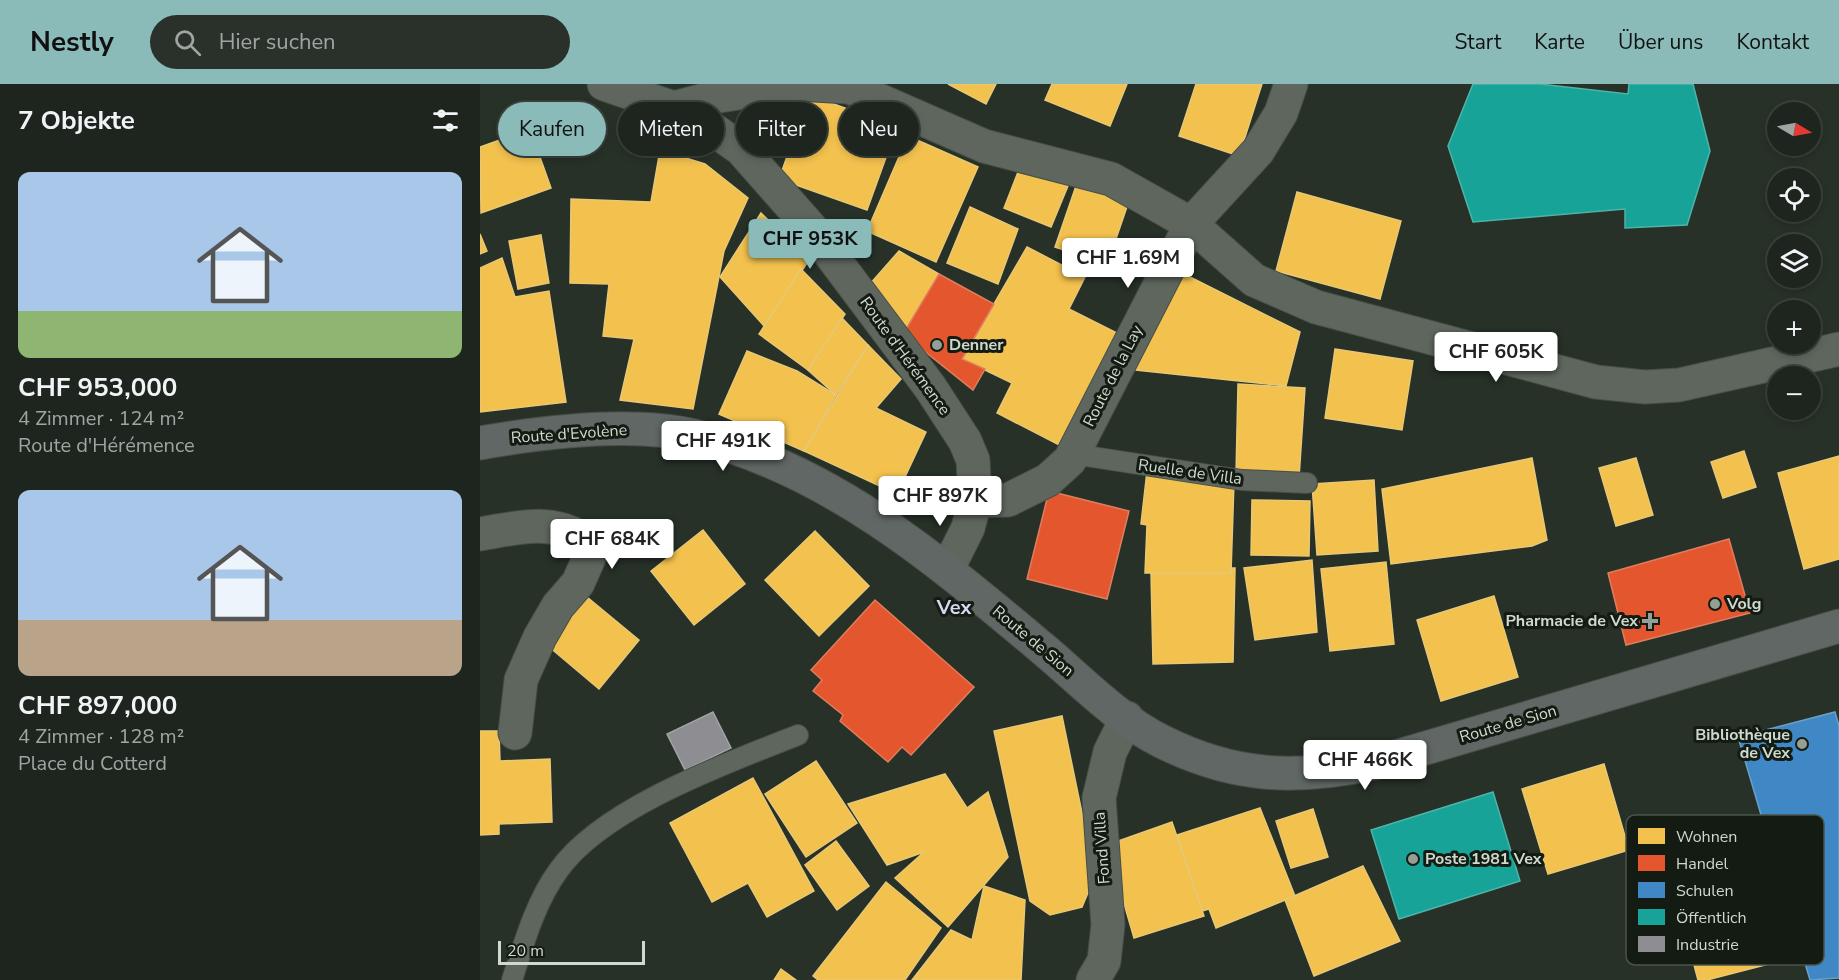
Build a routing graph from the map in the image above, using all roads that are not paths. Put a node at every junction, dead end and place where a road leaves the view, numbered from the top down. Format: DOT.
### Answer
graph roads {
  1 [pos="604,84"];
  2 [pos="1291,84"];
  3 [pos="656,102"];
  4 [pos="696,102"];
  5 [pos="724,137"];
  6 [pos="1191,224"];
  7 [pos="1839,349"];
  8 [pos="480,443"];
  9 [pos="1073,454"];
  10 [pos="1307,483"];
  11 [pos="975,501"];
  12 [pos="480,534"];
  13 [pos="947,570"];
  14 [pos="1839,626"];
  15 [pos="1126,718"];
  16 [pos="514,733"];
  17 [pos="798,735"];
  18 [pos="512,980"];
  19 [pos="1093,980"];
  1 -- 3 [label="street, Route d'Hérémence"];
  2 -- 6 [label="street, Route de la Lay"];
  4 -- 6 [label="street"];
  5 -- 11 [label="street, Route d'Hérémence"];
  6 -- 7 [label="street"];
  6 -- 9 [label="street, Route de la Lay"];
  8 -- 13 [label="main road, Route d'Evolène"];
  9 -- 10 [label="lane, Ruelle de Villa"];
  9 -- 11 [label="street, Route de la Lay"];
  11 -- 13 [label="street, Route d'Hérémence"];
  12 -- 16 [label="street"];
  13 -- 15 [label="main road, Route de Sion"];
  14 -- 15 [label="main road, Route de Sion"];
  15 -- 19 [label="street, Fond Villa"];
  17 -- 18 [label="lane"];
}
